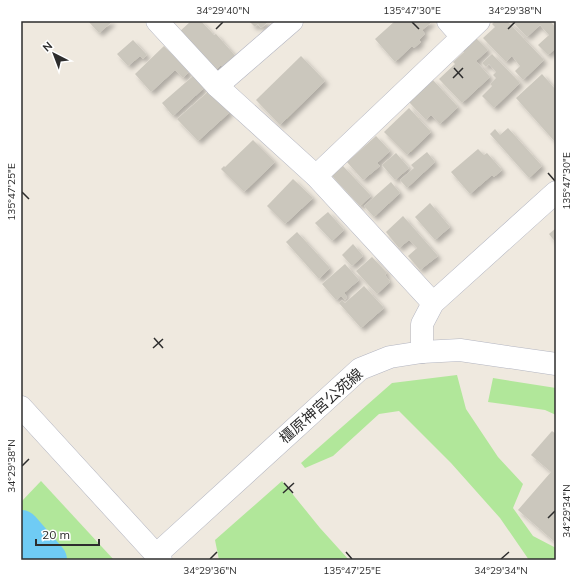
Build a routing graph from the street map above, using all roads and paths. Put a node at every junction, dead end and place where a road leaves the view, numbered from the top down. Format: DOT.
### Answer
graph roads {
  1 [pos="157,21"];
  2 [pos="292,21"];
  3 [pos="448,21"];
  4 [pos="479,21"];
  5 [pos="462,37"];
  6 [pos="217,86"];
  7 [pos="316,176"];
  8 [pos="556,192"];
  9 [pos="433,304"];
  10 [pos="422,352"];
  11 [pos="556,364"];
  12 [pos="21,407"];
  13 [pos="158,558"];
  1 -- 6 [label="main road"];
  2 -- 6 [label="main road"];
  3 -- 5 [label="main road"];
  4 -- 5 [label="main road"];
  5 -- 7 [label="main road"];
  6 -- 7 [label="main road"];
  7 -- 9 [label="main road"];
  8 -- 9 [label="main road"];
  9 -- 10 [label="main road"];
  10 -- 11 [label="main road, 橿原神宮公苑線"];
  10 -- 13 [label="main road, 橿原神宮公苑線"];
  12 -- 13 [label="main road"];
}
